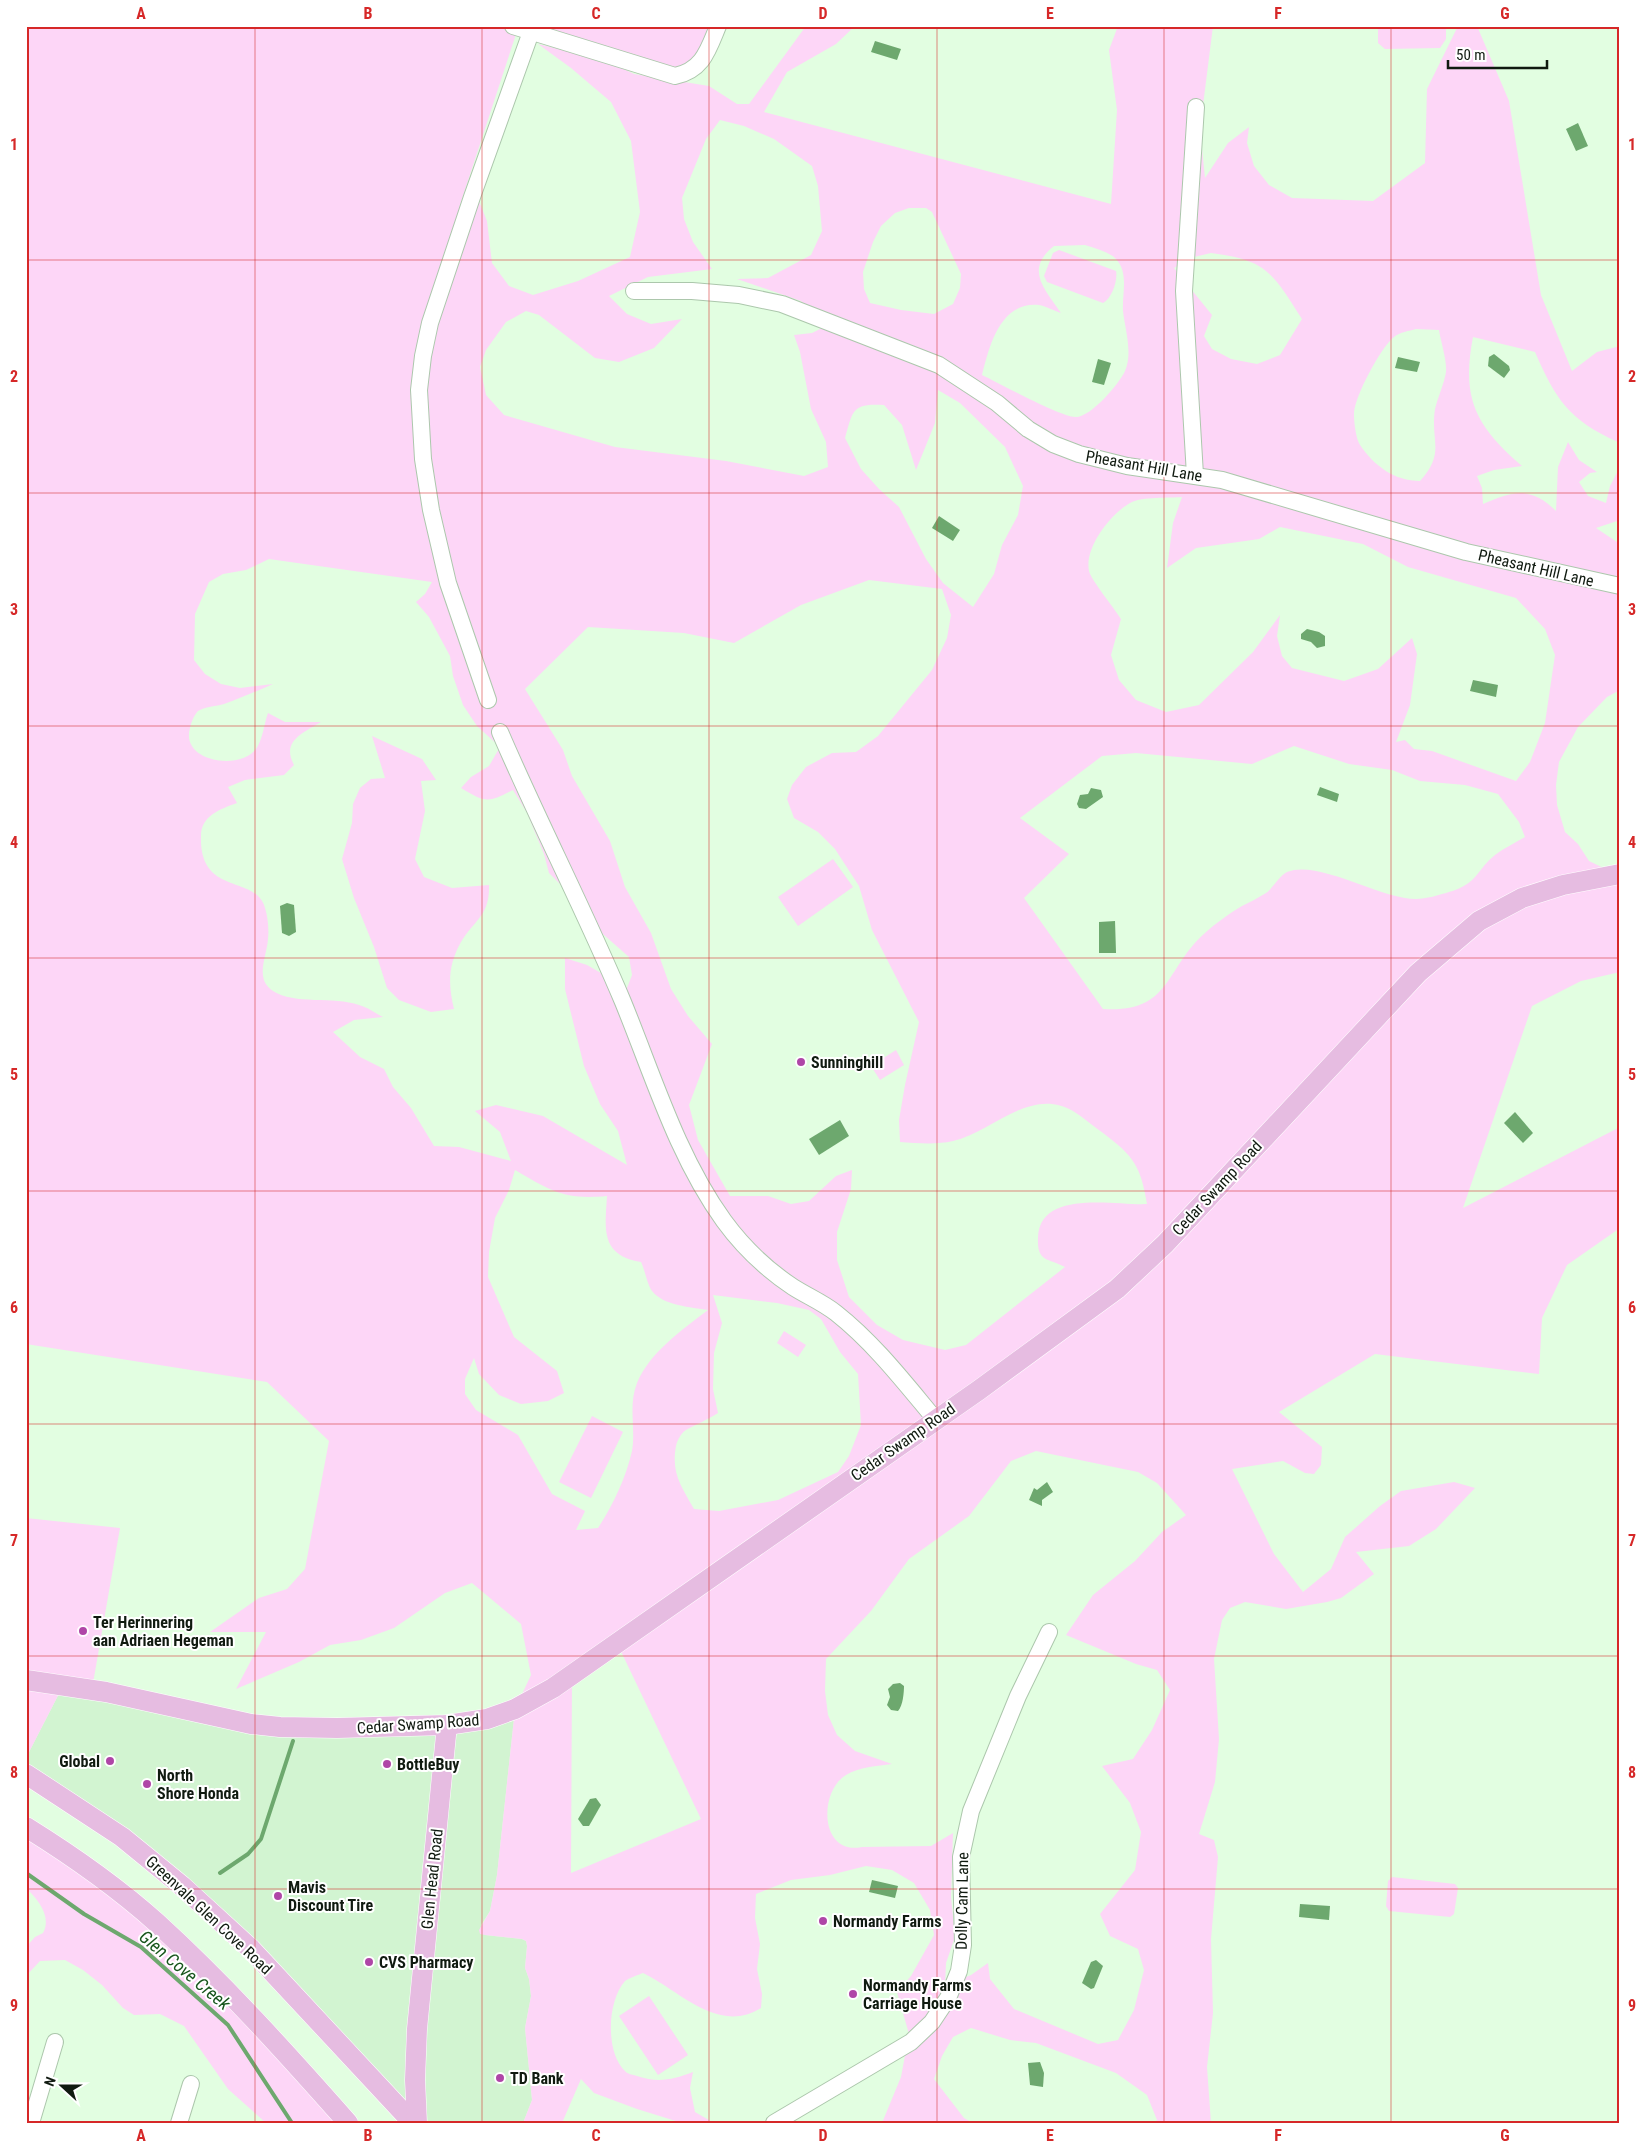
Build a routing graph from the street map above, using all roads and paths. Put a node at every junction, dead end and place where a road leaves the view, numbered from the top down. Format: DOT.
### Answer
graph roads {
  1 [pos="513,26"];
  2 [pos="718,26"];
  3 [pos="531,32"];
  4 [pos="1196,107"];
  5 [pos="634,291"];
  6 [pos="1196,475"];
  7 [pos="1620,586"];
  8 [pos="488,700"];
  9 [pos="500,732"];
  10 [pos="1620,874"];
  11 [pos="935,1419"];
  12 [pos="1049,1632"];
  13 [pos="26,1674"];
  14 [pos="26,1680"];
  15 [pos="64,1684"];
  16 [pos="447,1725"];
  17 [pos="26,1774"];
  18 [pos="26,1827"];
  19 [pos="55,2042"];
  20 [pos="191,2084"];
  21 [pos="31,2123"];
  22 [pos="179,2123"];
  23 [pos="348,2123"];
  24 [pos="415,2123"];
  25 [pos="774,2123"];
  1 -- 3 [label="street"];
  2 -- 3 [label="street"];
  3 -- 8 [label="street"];
  4 -- 6 [label="street"];
  5 -- 6 [label="street, Pheasant Hill Lane"];
  6 -- 7 [label="street, Pheasant Hill Lane"];
  9 -- 11 [label="street"];
  10 -- 11 [label="main road, Cedar Swamp Road"];
  11 -- 16 [label="main road, Cedar Swamp Road"];
  12 -- 25 [label="street, Dolly Cam Lane"];
  13 -- 15 [label="main road, Cedar Swamp Road"];
  14 -- 15 [label="main road, Cedar Swamp Road"];
  15 -- 16 [label="main road, Cedar Swamp Road"];
  16 -- 24 [label="main road, Glen Head Road"];
  17 -- 24 [label="main road, Greenvale Glen Cove Road"];
  18 -- 23 [label="main road"];
  19 -- 21 [label="street"];
  20 -- 22 [label="street"];
}
